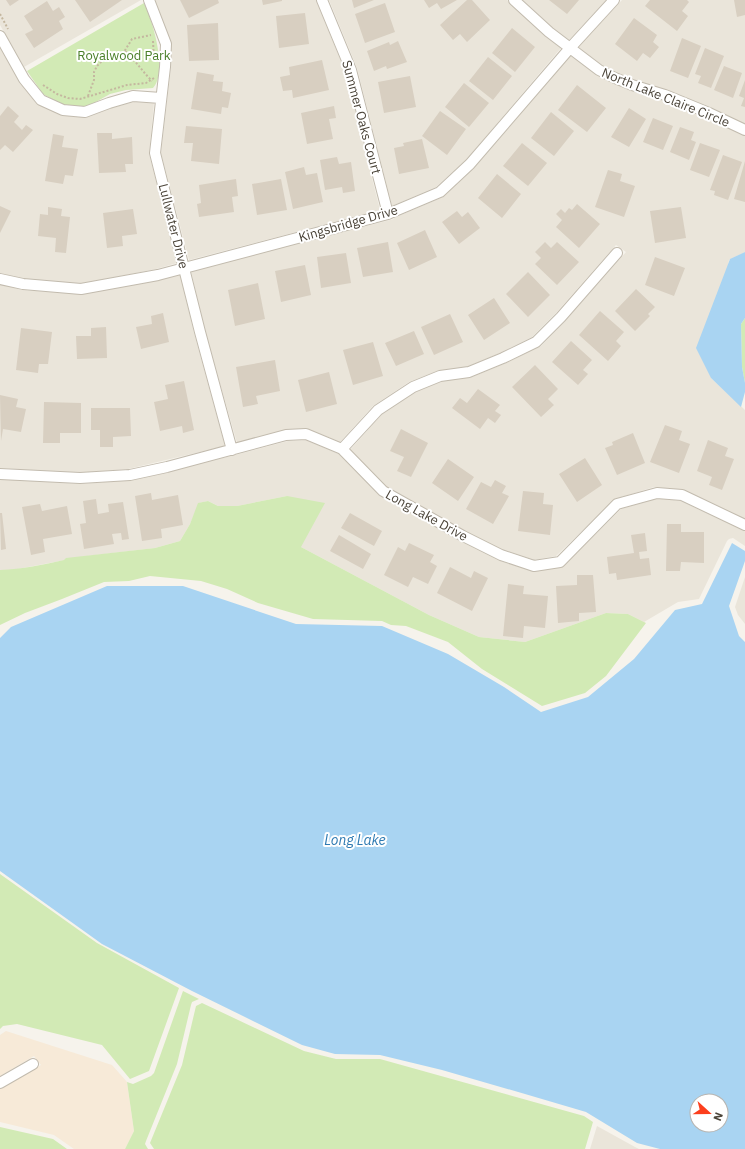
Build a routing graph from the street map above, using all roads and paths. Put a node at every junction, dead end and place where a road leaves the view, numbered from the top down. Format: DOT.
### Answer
graph roads {
  1 [pos="149,0"];
  2 [pos="322,0"];
  3 [pos="514,0"];
  4 [pos="614,0"];
  5 [pos="0,14"];
  6 [pos="12,35"];
  7 [pos="0,36"];
  8 [pos="570,48"];
  9 [pos="125,51"];
  10 [pos="155,66"];
  11 [pos="156,72"];
  12 [pos="151,81"];
  13 [pos="40,82"];
  14 [pos="161,95"];
  15 [pos="87,96"];
  16 [pos="745,130"];
  17 [pos="388,214"];
  18 [pos="617,252"];
  19 [pos="184,267"];
  20 [pos="0,279"];
  21 [pos="342,449"];
  22 [pos="232,450"];
  23 [pos="0,474"];
  24 [pos="745,525"];
  25 [pos="33,1064"];
  26 [pos="0,1083"];
  1 -- 14 [label="street, Lullwater Drive"];
  2 -- 17 [label="street, Summer Oaks Court"];
  3 -- 8 [label="street, North Lake Claire Circle"];
  4 -- 8 [label="street, Kingsbridge Drive"];
  5 -- 6 [label="path"];
  7 -- 14 [label="street"];
  8 -- 16 [label="street, North Lake Claire Circle"];
  8 -- 17 [label="street, Kingsbridge Drive"];
  9 -- 10 [label="path"];
  9 -- 12 [label="path"];
  9 -- 15 [label="path"];
  11 -- 12 [label="path"];
  12 -- 14 [label="path"];
  12 -- 15 [label="path"];
  13 -- 15 [label="path"];
  14 -- 19 [label="street, Lullwater Drive"];
  17 -- 19 [label="street, Kingsbridge Drive"];
  18 -- 21 [label="street"];
  19 -- 20 [label="street, Kingsbridge Drive"];
  19 -- 22 [label="street, Lullwater Drive"];
  21 -- 22 [label="street, Long Lake Drive"];
  21 -- 24 [label="street, Long Lake Drive"];
  22 -- 23 [label="street, Long Lake Drive"];
  25 -- 26 [label="street"];
}
